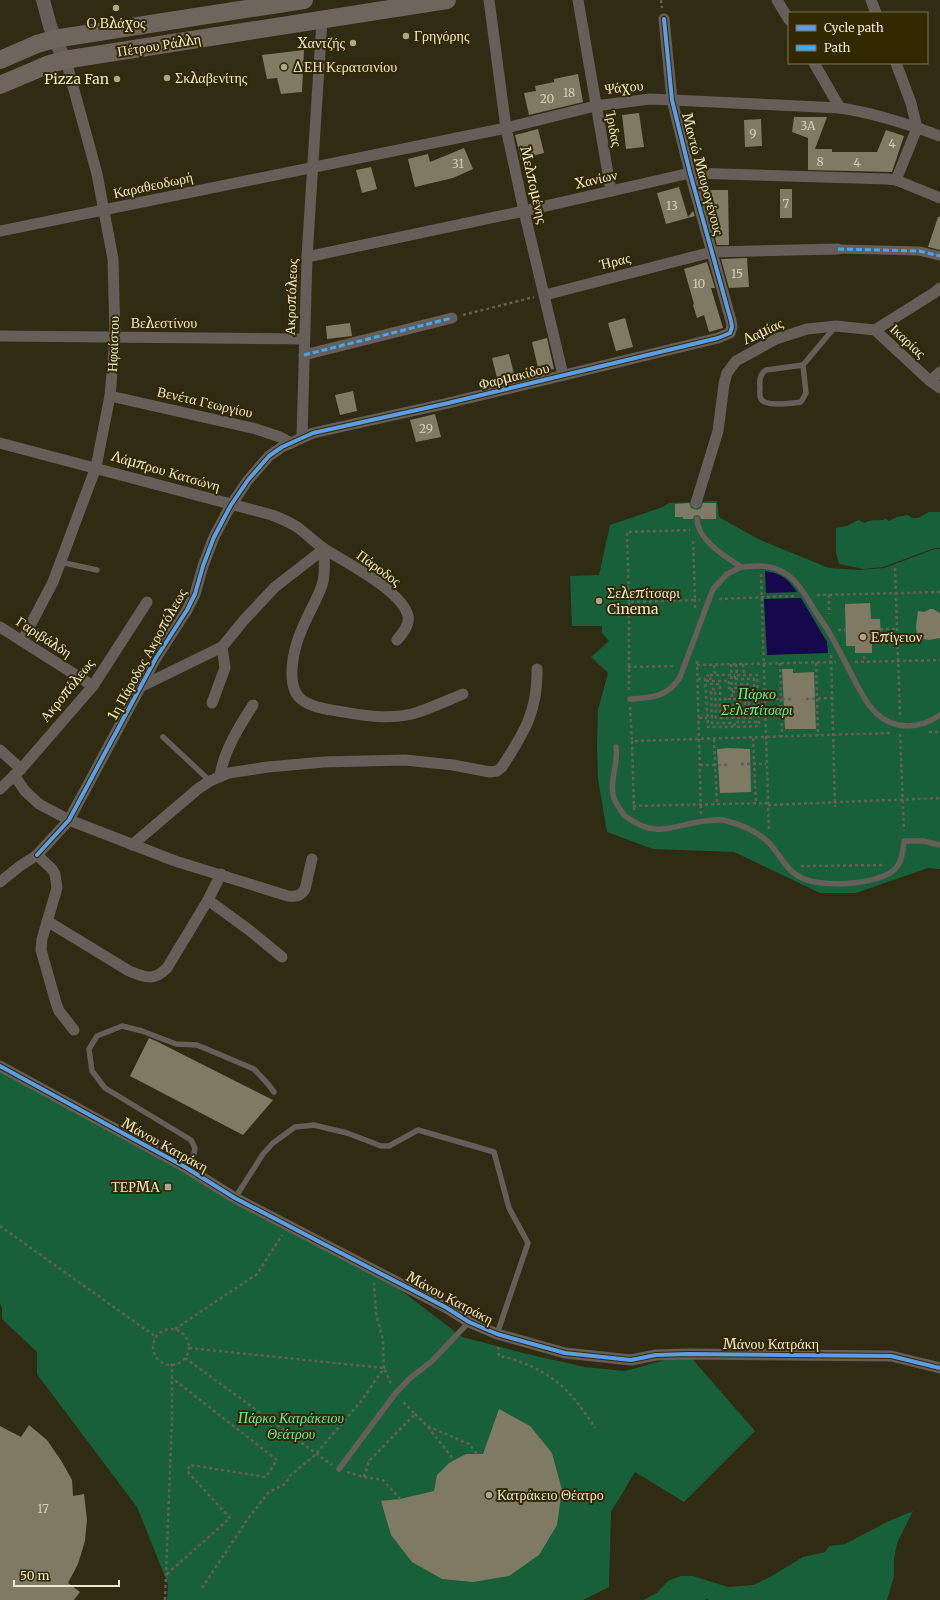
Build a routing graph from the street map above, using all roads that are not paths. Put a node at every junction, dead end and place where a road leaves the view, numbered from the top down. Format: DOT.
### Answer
graph roads {
  1 [pos="43,0"];
  2 [pos="304,0"];
  3 [pos="447,0"];
  4 [pos="488,0"];
  5 [pos="578,0"];
  6 [pos="777,0"];
  7 [pos="872,0"];
  8 [pos="876,12"];
  9 [pos="788,18"];
  10 [pos="664,19"];
  11 [pos="322,20"];
  12 [pos="54,39"];
  13 [pos="0,60"];
  14 [pos="64,60"];
  15 [pos="815,64"];
  16 [pos="896,64"];
  17 [pos="0,85"];
  18 [pos="672,100"];
  19 [pos="595,106"];
  20 [pos="840,108"];
  21 [pos="506,128"];
  22 [pos="917,128"];
  23 [pos="940,136"];
  24 [pos="313,166"];
  25 [pos="690,173"];
  26 [pos="896,180"];
  27 [pos="611,191"];
  28 [pos="940,198"];
  29 [pos="105,210"];
  30 [pos="524,211"];
  31 [pos="0,231"];
  32 [pos="838,249"];
  33 [pos="712,252"];
  34 [pos="940,256"];
  35 [pos="307,257"];
  36 [pos="940,288"];
  37 [pos="545,295"];
  38 [pos="452,318"];
  39 [pos="836,326"];
  40 [pos="874,330"];
  41 [pos="730,333"];
  42 [pos="0,336"];
  43 [pos="114,337"];
  44 [pos="304,339"];
  45 [pos="304,355"];
  46 [pos="803,365"];
  47 [pos="940,372"];
  48 [pos="563,375"];
  49 [pos="930,381"];
  50 [pos="940,388"];
  51 [pos="110,396"];
  52 [pos="302,437"];
  53 [pos="0,443"];
  54 [pos="291,443"];
  55 [pos="96,468"];
  56 [pos="696,503"];
  57 [pos="231,505"];
  58 [pos="697,519"];
  59 [pos="324,549"];
  60 [pos="60,562"];
  61 [pos="741,567"];
  62 [pos="96,570"];
  63 [pos="148,602"];
  64 [pos="0,627"];
  65 [pos="397,640"];
  66 [pos="22,641"];
  67 [pos="222,647"];
  68 [pos="537,669"];
  69 [pos="93,686"];
  70 [pos="140,687"];
  71 [pos="463,694"];
  72 [pos="630,699"];
  73 [pos="212,703"];
  74 [pos="253,705"];
  75 [pos="940,715"];
  76 [pos="163,737"];
  77 [pos="616,748"];
  78 [pos="0,750"];
  79 [pos="17,772"];
  80 [pos="215,779"];
  81 [pos="0,789"];
  82 [pos="69,820"];
  83 [pos="132,845"];
  84 [pos="940,845"];
  85 [pos="38,855"];
  86 [pos="312,859"];
  87 [pos="221,874"];
  88 [pos="0,882"];
  89 [pos="208,900"];
  90 [pos="48,921"];
  91 [pos="282,957"];
  92 [pos="74,1030"];
  93 [pos="0,1066"];
  94 [pos="274,1092"];
  95 [pos="185,1167"];
  96 [pos="235,1198"];
  97 [pos="469,1322"];
  98 [pos="496,1334"];
  99 [pos="940,1368"];
  100 [pos="339,1469"];
  1 -- 12 [label="street, Ηφαίστου"];
  2 -- 12 [label="main road, Πέτρου Ράλλη"];
  3 -- 11 [label="main road, Πέτρου Ράλλη"];
  4 -- 21 [label="street, Μελπομένης"];
  5 -- 19 [label="street, Ίριδας"];
  6 -- 9 [label="street"];
  7 -- 8 [label="street"];
  10 -- 18 [label="street, Μαντώ Μαυρογένους"];
  11 -- 14 [label="main road, Πέτρου Ράλλη"];
  11 -- 24 [label="street, Ακροπόλεως"];
  12 -- 13 [label="main road, Πέτρου Ράλλη"];
  12 -- 14 [label="street, Ηφαίστου"];
  14 -- 17 [label="main road, Πέτρου Ράλλη"];
  14 -- 29 [label="street, Ηφαίστου"];
  15 -- 20 [label="street"];
  16 -- 22 [label="street"];
  18 -- 19 [label="street, Ψάχου"];
  18 -- 20 [label="street, Ψάχου"];
  18 -- 25 [label="street, Μαντώ Μαυρογένους"];
  19 -- 21 [label="street, Ψάχου"];
  19 -- 27 [label="street, Ίριδας"];
  20 -- 22 [label="street, Ψάχου"];
  21 -- 24 [label="street, Ψάχου"];
  21 -- 30 [label="street, Μελπομένης"];
  22 -- 23 [label="street, Ψάχου"];
  22 -- 26 [label="street"];
  24 -- 29 [label="street, Καραθεοδωρή"];
  24 -- 35 [label="street, Ακροπόλεως"];
  25 -- 26 [label="street, Χανίων"];
  25 -- 27 [label="street, Χανίων"];
  25 -- 33 [label="street, Μαντώ Μαυρογένους"];
  26 -- 28 [label="street"];
  27 -- 30 [label="street, Χανίων"];
  29 -- 31 [label="street, Καραθεοδωρή"];
  29 -- 43 [label="street, Ηφαίστου"];
  30 -- 35 [label="street, Χανίων"];
  30 -- 37 [label="street, Μελπομένης"];
  32 -- 33 [label="street, Ήρας"];
  32 -- 34 [label="street, Ήρας"];
  33 -- 37 [label="street, Ήρας"];
  33 -- 41 [label="street, Μαντώ Μαυρογένους"];
  35 -- 44 [label="street, Ακροπόλεως"];
  36 -- 40 [label="street"];
  37 -- 48 [label="street, Μελπομένης"];
  38 -- 45 [label="street"];
  39 -- 40 [label="street, Λαμίας"];
  39 -- 46 [label="lane"];
  39 -- 56 [label="street, Λαμίας"];
  40 -- 49 [label="street, Ικαρίας"];
  41 -- 48 [label="street, Φαρμακίδου"];
  42 -- 43 [label="street, Βελεστίνου"];
  43 -- 44 [label="street, Βελεστίνου"];
  43 -- 51 [label="street, Ηφαίστου"];
  44 -- 45 [label="street, Ακροπόλεως"];
  45 -- 52 [label="street, Ακροπόλεως"];
  46 -- 46 [label="lane"];
  47 -- 49 [label="street"];
  48 -- 52 [label="street, Φαρμακίδου"];
  49 -- 50 [label="street, Ικαρίας"];
  51 -- 54 [label="street, Βενέτα Γεωργίου"];
  51 -- 55 [label="street, Ηφαίστου"];
  52 -- 54 [label="street"];
  53 -- 55 [label="street, Λάμπρου Κατσώνη"];
  54 -- 57 [label="street"];
  55 -- 57 [label="street, Λάμπρου Κατσώνη"];
  55 -- 60 [label="street, Ηφαίστου"];
  57 -- 59 [label="street, Λάμπρου Κατσώνη"];
  57 -- 70 [label="street, 1η Πάροδος Ακροπόλεως"];
  58 -- 61 [label="lane"];
  59 -- 65 [label="street, Πάροδος"];
  59 -- 67 [label="street"];
  59 -- 71 [label="street"];
  60 -- 62 [label="lane"];
  60 -- 66 [label="street, Ηφαίστου"];
  61 -- 72 [label="lane"];
  61 -- 75 [label="lane"];
  63 -- 69 [label="street, Ακροπόλεως"];
  64 -- 66 [label="street, Γαριβάλδη"];
  66 -- 69 [label="street, Γαριβάλδη"];
  67 -- 70 [label="street"];
  67 -- 73 [label="street"];
  68 -- 80 [label="street"];
  69 -- 79 [label="street, Ακροπόλεως"];
  70 -- 82 [label="street, 1η Πάροδος Ακροπόλεως"];
  74 -- 80 [label="street"];
  76 -- 80 [label="lane"];
  77 -- 84 [label="lane"];
  78 -- 79 [label="street"];
  79 -- 81 [label="street, Ακροπόλεως"];
  79 -- 82 [label="street"];
  80 -- 83 [label="street"];
  82 -- 83 [label="street"];
  82 -- 85 [label="street, 1η Πάροδος Ακροπόλεως"];
  83 -- 87 [label="street"];
  85 -- 88 [label="street, 1η Πάροδος Ακροπόλεως"];
  85 -- 90 [label="street"];
  86 -- 87 [label="street"];
  87 -- 89 [label="street"];
  89 -- 90 [label="street"];
  89 -- 91 [label="street"];
  90 -- 92 [label="street"];
  93 -- 95 [label="street, Μάνου Κατράκη"];
  94 -- 95 [label="lane"];
  95 -- 96 [label="street, Μάνου Κατράκη"];
  96 -- 97 [label="street, Μάνου Κατράκη"];
  96 -- 98 [label="lane"];
  97 -- 98 [label="street, Μάνου Κατράκη"];
  97 -- 100 [label="lane"];
  98 -- 99 [label="street, Μάνου Κατράκη"];
}
